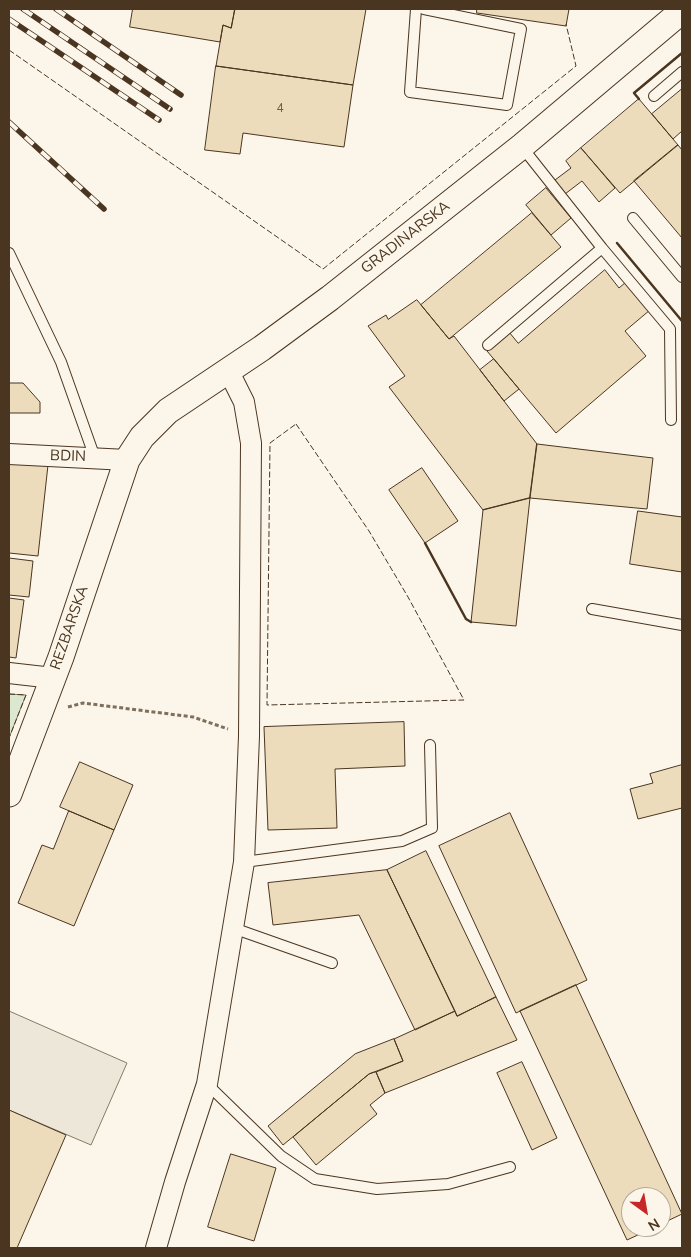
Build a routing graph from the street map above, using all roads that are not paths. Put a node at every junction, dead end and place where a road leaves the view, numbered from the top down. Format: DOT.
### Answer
graph roads {
  1 [pos="416,9"];
  2 [pos="424,9"];
  3 [pos="682,11"];
  4 [pos="682,72"];
  5 [pos="654,96"];
  6 [pos="522,146"];
  7 [pos="633,218"];
  8 [pos="602,248"];
  9 [pos="9,253"];
  10 [pos="682,277"];
  11 [pos="488,345"];
  12 [pos="228,370"];
  13 [pos="671,420"];
  14 [pos="9,454"];
  15 [pos="95,458"];
  16 [pos="127,460"];
  17 [pos="592,609"];
  18 [pos="682,625"];
  19 [pos="9,673"];
  20 [pos="53,678"];
  21 [pos="430,745"];
  22 [pos="9,794"];
  23 [pos="244,862"];
  24 [pos="234,928"];
  25 [pos="332,963"];
  26 [pos="207,1084"];
  27 [pos="510,1167"];
  28 [pos="156,1248"];
  1 -- 2 [label="lane"];
  3 -- 6 [label="street, GRADINARSKA"];
  4 -- 5 [label="lane"];
  6 -- 8 [label="lane"];
  6 -- 12 [label="street, GRADINARSKA"];
  7 -- 10 [label="lane"];
  8 -- 11 [label="lane"];
  8 -- 13 [label="lane"];
  9 -- 15 [label="lane"];
  12 -- 16 [label="street, GRADINARSKA"];
  12 -- 23 [label="street"];
  14 -- 15 [label="street, BDIN"];
  15 -- 16 [label="street, BDIN"];
  16 -- 20 [label="street, REZBARSKA"];
  17 -- 18 [label="lane"];
  19 -- 20 [label="street"];
  20 -- 22 [label="street, REZBARSKA"];
  21 -- 23 [label="lane"];
  23 -- 24 [label="street"];
  24 -- 25 [label="lane"];
  24 -- 26 [label="street"];
  26 -- 27 [label="lane"];
  26 -- 28 [label="street"];
}
